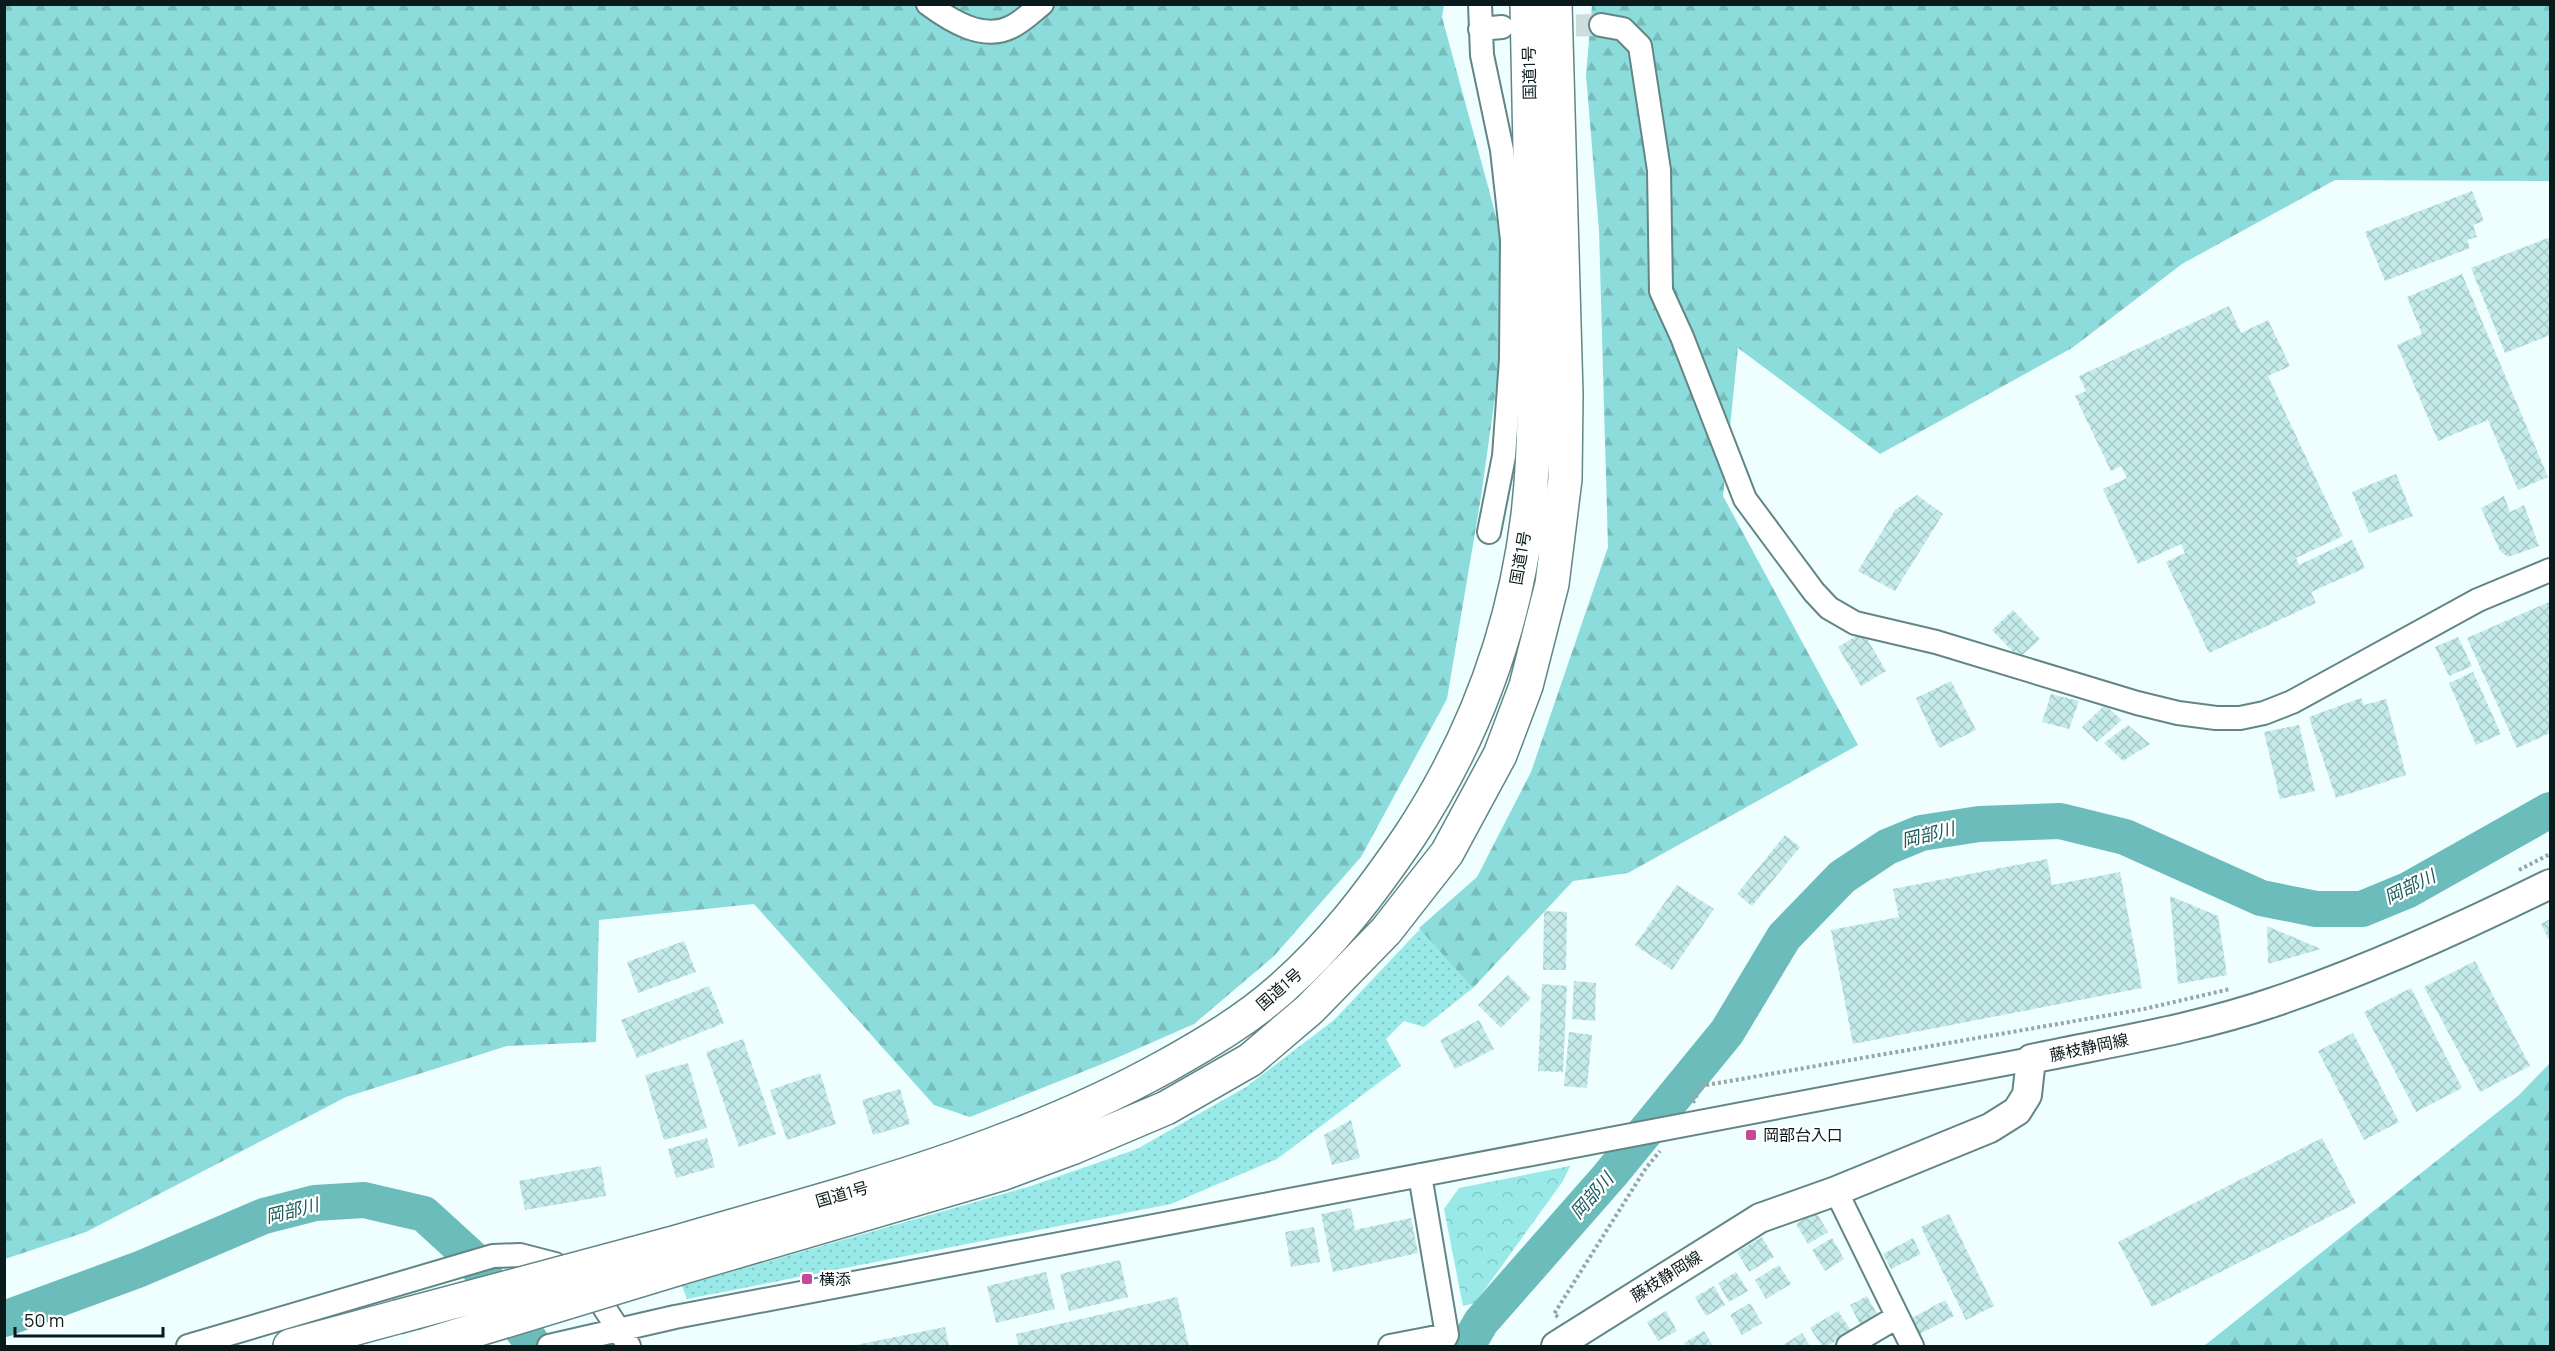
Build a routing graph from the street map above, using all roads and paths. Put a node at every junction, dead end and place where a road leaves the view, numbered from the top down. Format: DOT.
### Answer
graph roads {
  1 [pos="928,4"];
  2 [pos="1042,4"];
  3 [pos="1480,4"];
  4 [pos="1527,4"];
  5 [pos="1555,4"];
  6 [pos="1601,25"];
  7 [pos="1489,532"];
  8 [pos="2550,570"];
  9 [pos="2550,885"];
  10 [pos="2031,1059"];
  11 [pos="1420,1175"];
  12 [pos="1836,1191"];
  13 [pos="675,1256"];
  14 [pos="1897,1317"];
  15 [pos="625,1338"];
  16 [pos="1444,1341"];
  17 [pos="1571,1342"];
  18 [pos="188,1347"];
  19 [pos="290,1347"];
  20 [pos="423,1347"];
  21 [pos="549,1347"];
  22 [pos="1390,1347"];
  23 [pos="1848,1347"];
  24 [pos="1912,1347"];
  1 -- 2 [label="street"];
  3 -- 7 [label="street"];
  4 -- 13 [label="highway, 国道1号"];
  5 -- 13 [label="highway, 国道1号"];
  6 -- 8 [label="street"];
  9 -- 10 [label="main road, 藤枝静岡線"];
  10 -- 11 [label="street"];
  10 -- 12 [label="main road, 藤枝静岡線"];
  11 -- 15 [label="street"];
  11 -- 16 [label="street"];
  12 -- 14 [label="street"];
  12 -- 17 [label="main road, 藤枝静岡線"];
  13 -- 19 [label="highway, 国道1号, bridge"];
  13 -- 20 [label="highway, 国道1号, bridge"];
  14 -- 23 [label="street"];
  14 -- 24 [label="street"];
  15 -- 18 [label="street"];
  15 -- 21 [label="street"];
  16 -- 22 [label="street"];
}
